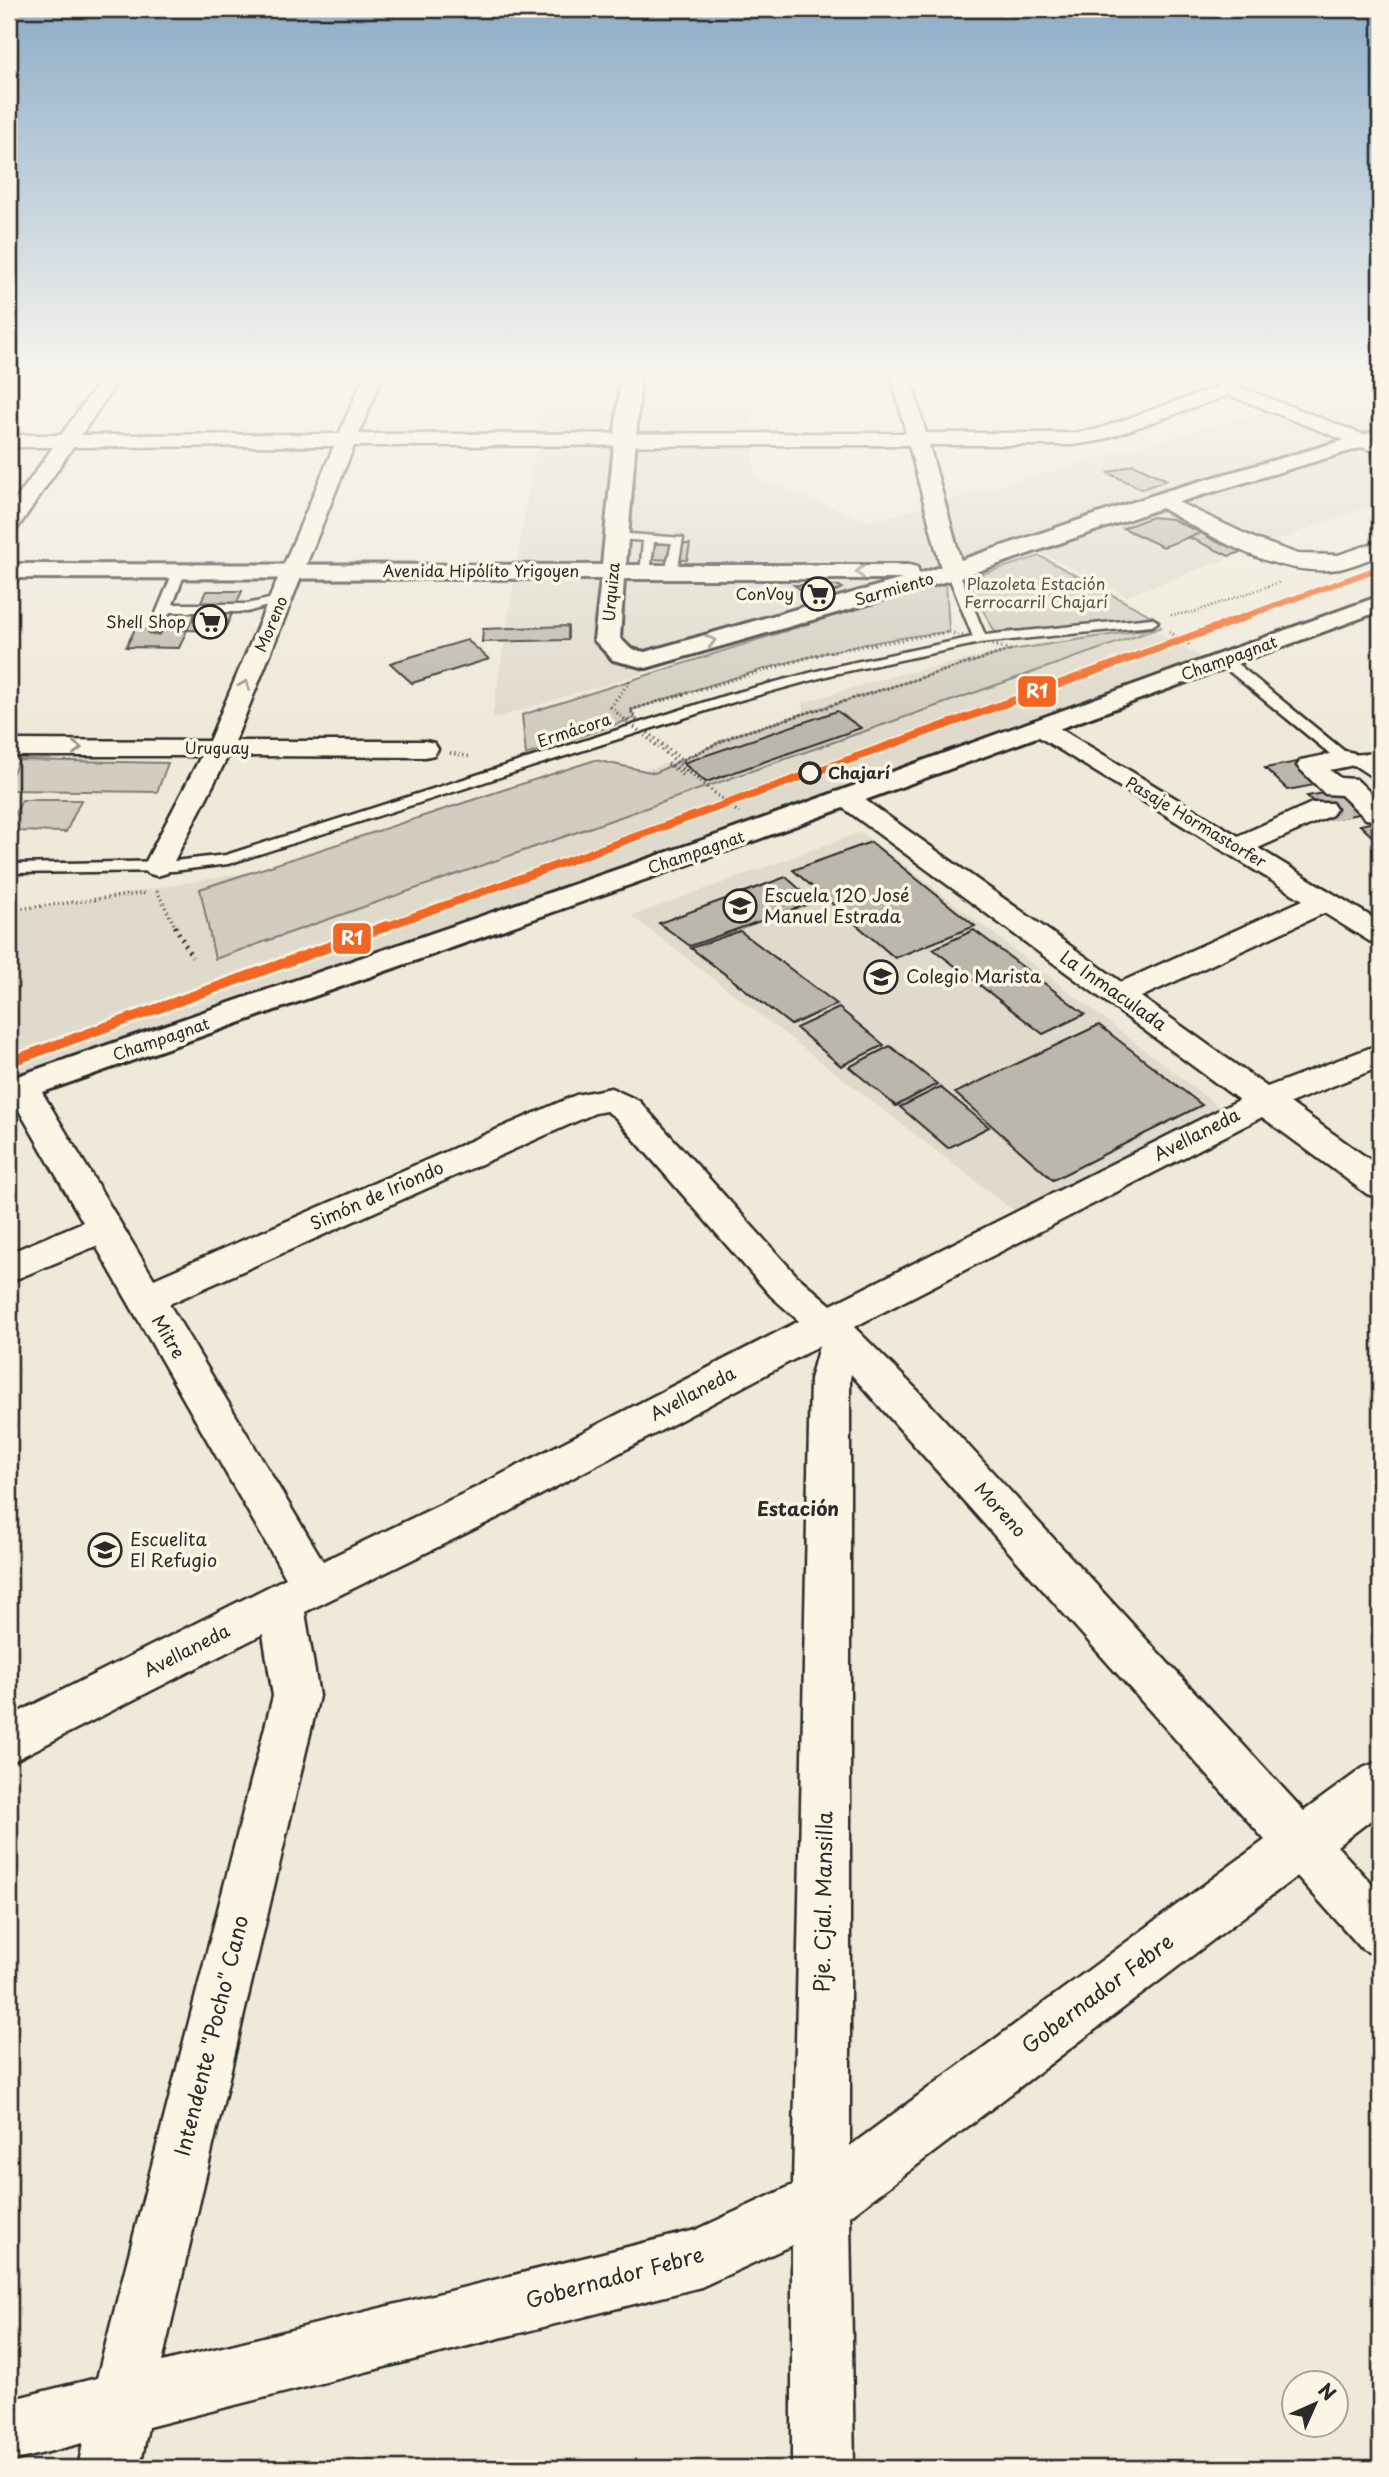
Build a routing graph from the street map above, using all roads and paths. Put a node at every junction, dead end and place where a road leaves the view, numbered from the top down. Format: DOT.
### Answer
graph roads {
  1 [pos="33,490"];
  2 [pos="327,490"];
  3 [pos="620,490"];
  4 [pos="931,490"];
  5 [pos="1199,490"];
  6 [pos="1161,500"];
  7 [pos="9,524"];
  8 [pos="616,537"];
  9 [pos="649,538"];
  10 [pos="1380,548"];
  11 [pos="1337,562"];
  12 [pos="180,570"];
  13 [pos="294,570"];
  14 [pos="9,571"];
  15 [pos="612,572"];
  16 [pos="645,572"];
  17 [pos="671,572"];
  18 [pos="953,572"];
  19 [pos="282,600"];
  20 [pos="1380,603"];
  21 [pos="168,604"];
  22 [pos="1152,622"];
  23 [pos="155,630"];
  24 [pos="980,639"];
  25 [pos="646,660"];
  26 [pos="1221,660"];
  27 [pos="610,707"];
  28 [pos="1040,727"];
  29 [pos="9,748"];
  30 [pos="219,748"];
  31 [pos="425,749"];
  32 [pos="1380,757"];
  33 [pos="1352,760"];
  34 [pos="690,773"];
  35 [pos="681,775"];
  36 [pos="1380,778"];
  37 [pos="844,798"];
  38 [pos="1367,799"];
  39 [pos="1322,809"];
  40 [pos="738,813"];
  41 [pos="1238,847"];
  42 [pos="9,870"];
  43 [pos="162,875"];
  44 [pos="1326,901"];
  45 [pos="9,910"];
  46 [pos="1380,935"];
  47 [pos="192,957"];
  48 [pos="1119,995"];
  49 [pos="1380,1055"];
  50 [pos="15,1089"];
  51 [pos="611,1099"];
  52 [pos="1266,1100"];
  53 [pos="1380,1185"];
  54 [pos="105,1228"];
  55 [pos="9,1269"];
  56 [pos="146,1298"];
  57 [pos="834,1331"];
  58 [pos="297,1595"];
  59 [pos="9,1741"];
  60 [pos="1380,1784"];
  61 [pos="1300,1842"];
  62 [pos="1380,1931"];
  63 [pos="821,2202"];
  64 [pos="122,2402"];
  65 [pos="9,2431"];
  66 [pos="109,2468"];
  67 [pos="823,2468"];
  1 -- 7 [label="street"];
  2 -- 13 [label="street, Moreno"];
  3 -- 8 [label="street, Urquiza"];
  4 -- 18 [label="street"];
  5 -- 6 [label="street, Sarmiento"];
  6 -- 11 [label="street"];
  6 -- 18 [label="street, Sarmiento"];
  8 -- 9 [label="lane"];
  8 -- 15 [label="street, Urquiza"];
  9 -- 16 [label="lane"];
  9 -- 17 [label="lane"];
  10 -- 11 [label="street"];
  11 -- 22 [label="path"];
  12 -- 13 [label="street, Avenida Hipólito Yrigoyen"];
  12 -- 14 [label="street, Avenida Hipólito Yrigoyen"];
  12 -- 21 [label="lane"];
  13 -- 15 [label="street, Avenida Hipólito Yrigoyen"];
  13 -- 19 [label="street, Moreno"];
  15 -- 16 [label="street, Avenida Hipólito Yrigoyen"];
  15 -- 25 [label="street, Urquiza"];
  16 -- 17 [label="street, Avenida Hipólito Yrigoyen"];
  18 -- 17 [label="street, Avenida Hipólito Yrigoyen, one-way"];
  18 -- 24 [label="lane"];
  25 -- 18 [label="street, Sarmiento, one-way"];
  19 -- 21 [label="lane"];
  30 -- 19 [label="street, Moreno, one-way"];
  20 -- 26 [label="street, Champagnat"];
  21 -- 23 [label="lane"];
  22 -- 24 [label="lane, Ermácora"];
  22 -- 26 [label="path"];
  24 -- 43 [label="lane, Ermácora"];
  26 -- 28 [label="street, Champagnat"];
  26 -- 33 [label="lane"];
  27 -- 34 [label="path, bridge"];
  28 -- 37 [label="street, Champagnat"];
  28 -- 41 [label="street, Pasaje Hormastorfer"];
  29 -- 30 [label="street, Uruguay, one-way"];
  30 -- 31 [label="street, Uruguay"];
  30 -- 43 [label="street, Moreno"];
  32 -- 33 [label="lane"];
  33 -- 36 [label="lane"];
  33 -- 38 [label="street"];
  34 -- 35 [label="path"];
  34 -- 40 [label="path, bridge"];
  37 -- 48 [label="street, La Inmaculada"];
  37 -- 50 [label="street, Champagnat"];
  39 -- 41 [label="street"];
  41 -- 44 [label="street, Pasaje Hormastorfer"];
  42 -- 43 [label="lane, Ermácora"];
  43 -- 45 [label="path"];
  43 -- 47 [label="path"];
  44 -- 46 [label="street, Pasaje Hormastorfer"];
  44 -- 48 [label="street"];
  48 -- 52 [label="street, La Inmaculada"];
  49 -- 52 [label="street, Avellaneda"];
  50 -- 54 [label="street, Mitre"];
  51 -- 56 [label="street, Simón de Iriondo"];
  51 -- 57 [label="street, Moreno"];
  52 -- 53 [label="street, La Inmaculada"];
  52 -- 57 [label="street, Avellaneda"];
  54 -- 55 [label="street"];
  54 -- 56 [label="street, Mitre"];
  56 -- 58 [label="street, Mitre"];
  57 -- 58 [label="street, Avellaneda"];
  57 -- 61 [label="street, Moreno"];
  57 -- 63 [label="street, Pje. Cjal. Mansilla"];
  58 -- 59 [label="street, Avellaneda"];
  58 -- 64 [label="street, Intendente \"Pocho\" Cano"];
  60 -- 61 [label="street, Gobernador Febre"];
  61 -- 62 [label="street, Moreno"];
  61 -- 63 [label="street, Gobernador Febre"];
  63 -- 64 [label="street, Gobernador Febre"];
  63 -- 67 [label="street, Pje. Cjal. Mansilla"];
  64 -- 65 [label="street, Gobernador Febre"];
  64 -- 66 [label="street, Intendente \"Pocho\" Cano"];
}
